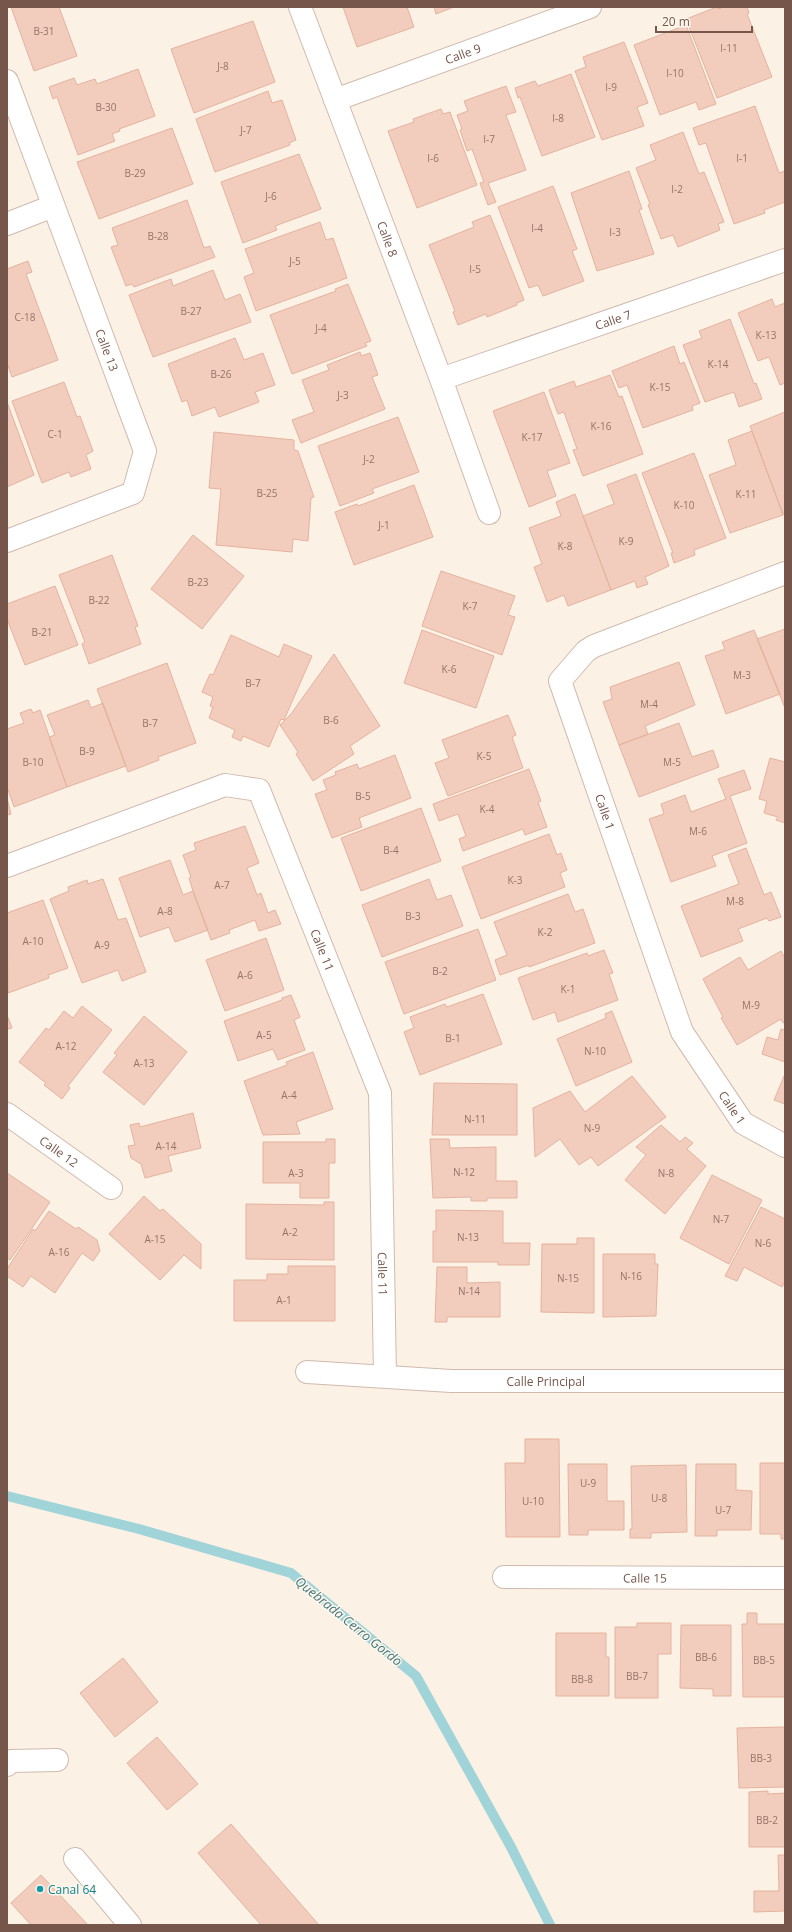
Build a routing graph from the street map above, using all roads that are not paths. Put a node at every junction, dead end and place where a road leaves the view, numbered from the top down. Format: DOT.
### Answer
graph roads {
  1 [pos="300,7"];
  2 [pos="590,7"];
  3 [pos="7,81"];
  4 [pos="335,100"];
  5 [pos="54,206"];
  6 [pos="7,224"];
  7 [pos="785,260"];
  8 [pos="441,379"];
  9 [pos="489,513"];
  10 [pos="7,541"];
  11 [pos="785,573"];
  12 [pos="7,866"];
  13 [pos="7,1114"];
  14 [pos="785,1146"];
  15 [pos="111,1188"];
  16 [pos="307,1372"];
  17 [pos="384,1376"];
  18 [pos="785,1380"];
  19 [pos="504,1577"];
  20 [pos="785,1578"];
  21 [pos="57,1760"];
  22 [pos="7,1765"];
  23 [pos="75,1859"];
  24 [pos="130,1925"];
  1 -- 4 [label="street, Calle 8"];
  2 -- 4 [label="street, Calle 9"];
  3 -- 5 [label="street, Calle 13"];
  4 -- 8 [label="street, Calle 8"];
  5 -- 6 [label="street"];
  5 -- 10 [label="street, Calle 13"];
  7 -- 8 [label="street, Calle 7"];
  8 -- 9 [label="street, Calle 8"];
  11 -- 14 [label="street, Calle 1"];
  12 -- 17 [label="street, Calle 11"];
  13 -- 15 [label="street, Calle 12"];
  16 -- 17 [label="street, Calle Principal"];
  17 -- 18 [label="street, Calle Principal"];
  19 -- 20 [label="street, Calle 15"];
  21 -- 22 [label="street"];
  23 -- 24 [label="street"];
}
